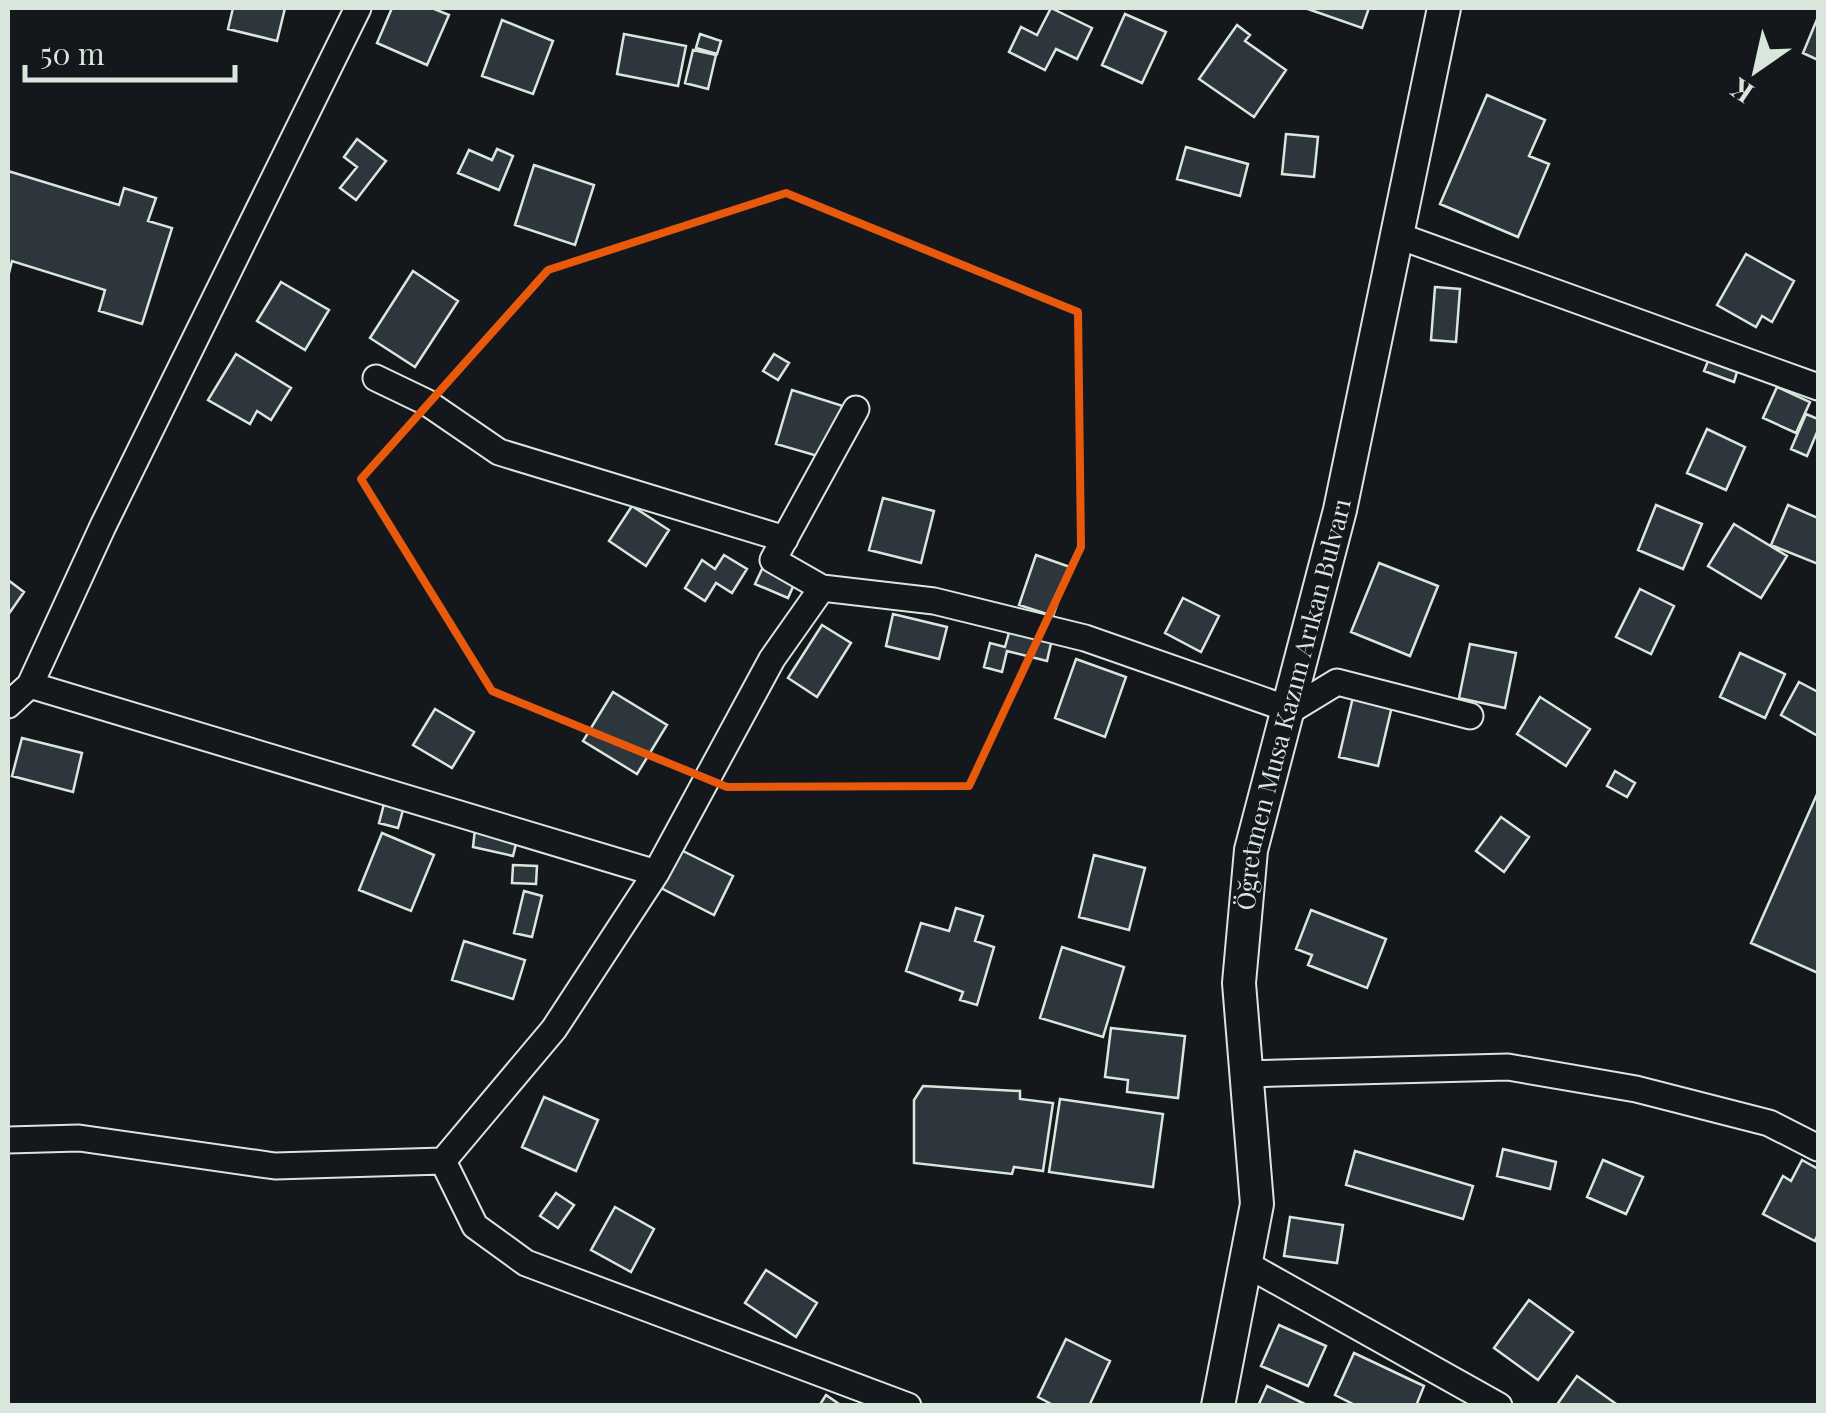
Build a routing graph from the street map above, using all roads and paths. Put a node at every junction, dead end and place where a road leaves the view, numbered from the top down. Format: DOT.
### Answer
graph roads {
  1 [pos="358,8"];
  2 [pos="1444,8"];
  3 [pos="1396,235"];
  4 [pos="376,378"];
  5 [pos="1818,387"];
  6 [pos="856,408"];
  7 [pos="785,538"];
  8 [pos="822,588"];
  9 [pos="30,685"];
  10 [pos="8,705"];
  11 [pos="1288,709"];
  12 [pos="1470,716"];
  13 [pos="656,873"];
  14 [pos="1246,1074"];
  15 [pos="8,1140"];
  16 [pos="1818,1148"];
  17 [pos="443,1161"];
  18 [pos="1246,1264"];
  19 [pos="908,1406"];
  20 [pos="1218,1406"];
  21 [pos="1499,1406"];
  1 -- 9 [label="street"];
  2 -- 3 [label="street, Öğretmen Musa Kazım Arıkan Bulvarı"];
  3 -- 5 [label="street"];
  3 -- 11 [label="street, Öğretmen Musa Kazım Arıkan Bulvarı"];
  4 -- 7 [label="street"];
  6 -- 7 [label="street"];
  7 -- 8 [label="street"];
  8 -- 11 [label="street"];
  8 -- 13 [label="street"];
  9 -- 10 [label="street"];
  9 -- 13 [label="street"];
  11 -- 12 [label="street"];
  11 -- 14 [label="street, Öğretmen Musa Kazım Arıkan Bulvarı"];
  13 -- 17 [label="street"];
  14 -- 16 [label="street"];
  14 -- 18 [label="street, Öğretmen Musa Kazım Arıkan Bulvarı"];
  15 -- 17 [label="street"];
  17 -- 19 [label="street"];
  18 -- 20 [label="street, Öğretmen Musa Kazım Arıkan Bulvarı"];
  18 -- 21 [label="street"];
}
